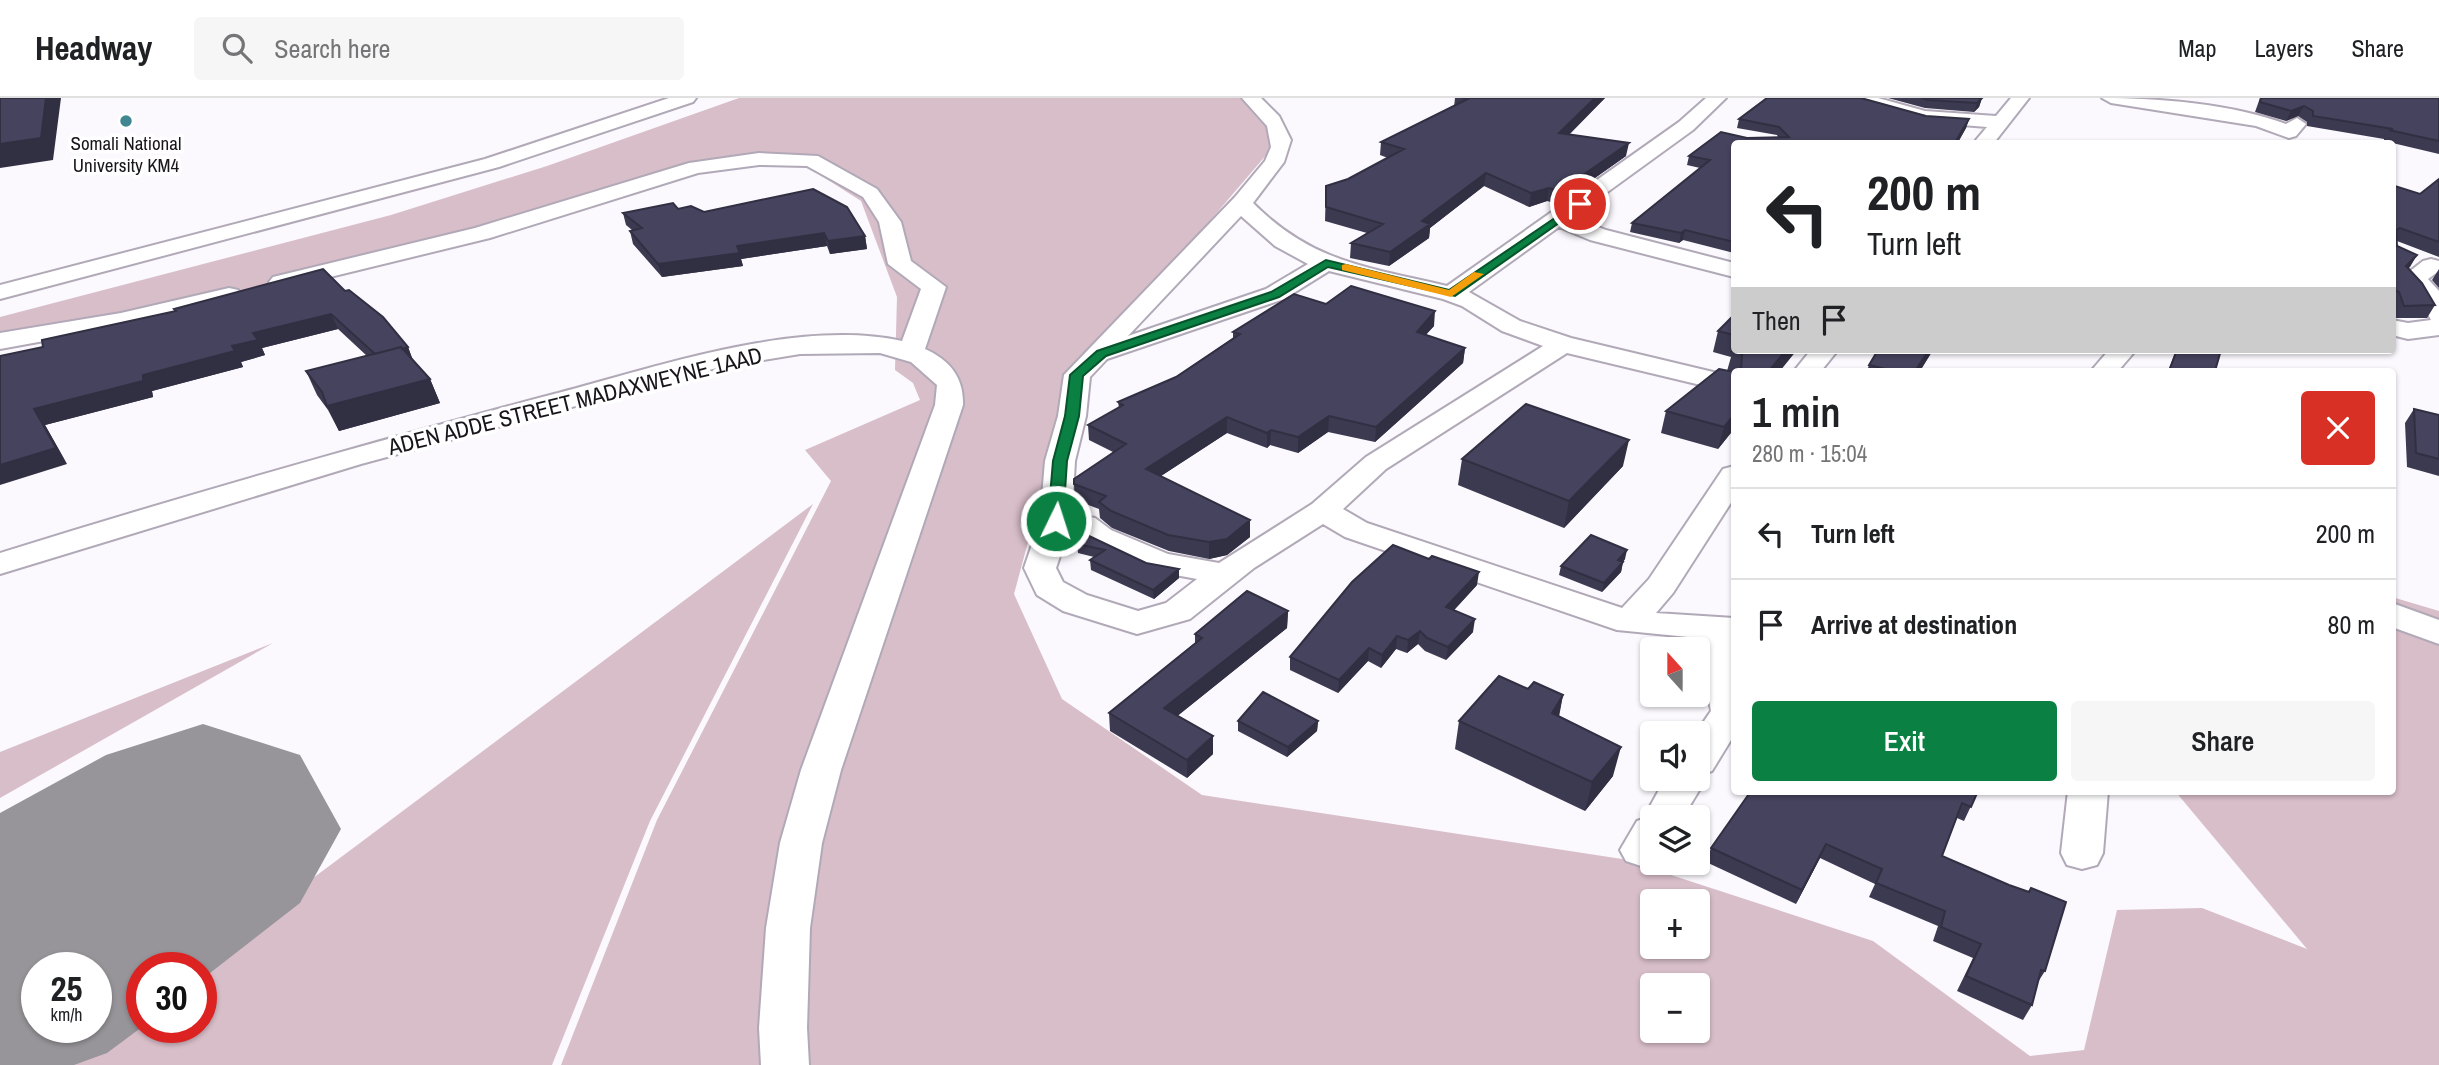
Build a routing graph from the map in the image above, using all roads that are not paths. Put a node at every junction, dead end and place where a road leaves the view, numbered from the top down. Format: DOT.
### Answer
graph roads {
  1 [pos="687,98"];
  2 [pos="1251,98"];
  3 [pos="1717,98"];
  4 [pos="1858,98"];
  5 [pos="2020,98"];
  6 [pos="2111,98"];
  7 [pos="1999,122"];
  8 [pos="2297,124"];
  9 [pos="1686,126"];
  10 [pos="1712,131"];
  11 [pos="1987,140"];
  12 [pos="1240,202"];
  13 [pos="1559,219"];
  14 [pos="2404,253"];
  15 [pos="1326,263"];
  16 [pos="2435,267"];
  17 [pos="1731,269"];
  18 [pos="0,292"];
  19 [pos="1451,294"];
  20 [pos="2439,315"];
  21 [pos="2439,327"];
  22 [pos="2396,328"];
  23 [pos="0,341"];
  24 [pos="1563,344"];
  25 [pos="911,351"];
  26 [pos="1102,353"];
  27 [pos="1822,354"];
  28 [pos="2119,354"];
  29 [pos="1810,368"];
  30 [pos="2107,368"];
  31 [pos="1731,384"];
  32 [pos="1731,480"];
  33 [pos="1323,511"];
  34 [pos="1056,521"];
  35 [pos="0,564"];
  36 [pos="1226,574"];
  37 [pos="2396,616"];
  38 [pos="1629,622"];
  39 [pos="1724,629"];
  40 [pos="2439,633"];
  41 [pos="1710,743"];
  42 [pos="2088,795"];
  43 [pos="2082,853"];
  44 [pos="785,1065"];
  1 -- 18 [label="street"];
  2 -- 12 [label="street"];
  3 -- 9 [label="street"];
  4 -- 7 [label="street"];
  5 -- 7 [label="street"];
  6 -- 8 [label="street"];
  7 -- 11 [label="street"];
  9 -- 10 [label="street"];
  9 -- 13 [label="street"];
  12 -- 15 [label="street"];
  12 -- 26 [label="street"];
  13 -- 17 [label="street"];
  13 -- 19 [label="street"];
  14 -- 16 [label="street"];
  15 -- 19 [label="street"];
  15 -- 26 [label="street"];
  16 -- 20 [label="street"];
  19 -- 24 [label="street"];
  21 -- 22 [label="street"];
  23 -- 25 [label="street"];
  24 -- 31 [label="street"];
  24 -- 33 [label="street"];
  25 -- 35 [label="street, ADEN ADDE STREET MADAXWEYNE 1AAD"];
  25 -- 44 [label="street, ADEN ADDE STREET MADAXWEYNE 1AAD"];
  26 -- 34 [label="street"];
  27 -- 29 [label="street"];
  28 -- 30 [label="street"];
  32 -- 38 [label="street"];
  33 -- 36 [label="street"];
  33 -- 38 [label="street"];
  34 -- 36 [label="street"];
  34 -- 36 [label="street"];
  37 -- 40 [label="street"];
  38 -- 39 [label="street"];
  39 -- 41 [label="street"];
  42 -- 43 [label="street"];
}
